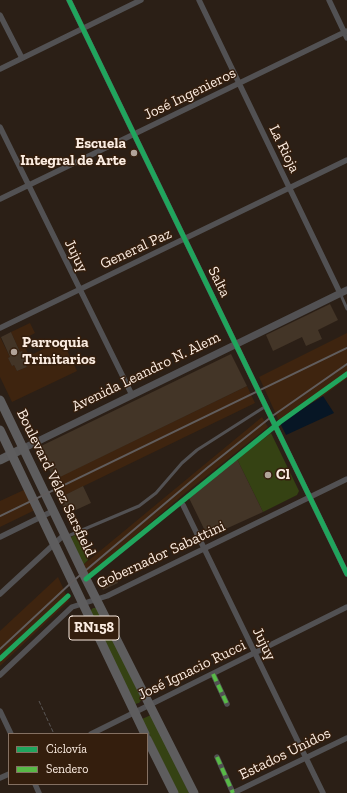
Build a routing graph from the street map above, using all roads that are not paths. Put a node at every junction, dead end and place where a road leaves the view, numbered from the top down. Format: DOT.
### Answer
graph roads {
  1 [pos="69,0"];
  2 [pos="141,0"];
  3 [pos="198,0"];
  4 [pos="329,0"];
  5 [pos="0,15"];
  6 [pos="82,28"];
  7 [pos="346,34"];
  8 [pos="22,58"];
  9 [pos="0,69"];
  10 [pos="239,83"];
  11 [pos="0,127"];
  12 [pos="134,134"];
  13 [pos="347,160"];
  14 [pos="29,185"];
  15 [pos="290,188"];
  16 [pos="0,199"];
  17 [pos="185,240"];
  18 [pos="80,289"];
  19 [pos="347,290"];
  20 [pos="340,293"];
  21 [pos="347,309"];
  22 [pos="0,328"];
  23 [pos="236,343"];
  24 [pos="132,395"];
  25 [pos="0,400"];
  26 [pos="266,406"];
  27 [pos="0,430"];
  28 [pos="24,448"];
  29 [pos="12,454"];
  30 [pos="0,460"];
  31 [pos="347,479"];
  32 [pos="310,497"];
  33 [pos="183,505"];
  34 [pos="54,510"];
  35 [pos="42,516"];
  36 [pos="65,535"];
  37 [pos="0,537"];
  38 [pos="54,543"];
  39 [pos="204,549"];
  40 [pos="347,574"];
  41 [pos="0,594"];
  42 [pos="96,599"];
  43 [pos="82,603"];
  44 [pos="347,608"];
  45 [pos="254,653"];
  46 [pos="213,674"];
  47 [pos="0,675"];
  48 [pos="151,704"];
  49 [pos="227,704"];
  50 [pos="0,711"];
  51 [pos="134,712"];
  52 [pos="11,733"];
  53 [pos="93,733"];
  54 [pos="144,733"];
  55 [pos="347,738"];
  56 [pos="148,741"];
  57 [pos="217,757"];
  58 [pos="306,757"];
  59 [pos="174,793"];
  60 [pos="194,793"];
  61 [pos="233,793"];
  62 [pos="323,793"];
  1 -- 6 [label="street, Salta"];
  2 -- 6 [label="street"];
  3 -- 10 [label="street, La Rioja"];
  4 -- 7 [label="street"];
  5 -- 8 [label="street"];
  6 -- 8 [label="street"];
  6 -- 12 [label="street, Salta"];
  7 -- 10 [label="street, José Ingenieros"];
  8 -- 9 [label="street"];
  10 -- 12 [label="street, José Ingenieros"];
  10 -- 15 [label="street, La Rioja"];
  11 -- 14 [label="street, Jujuy"];
  12 -- 14 [label="street, José Ingenieros"];
  12 -- 17 [label="street, Salta"];
  13 -- 15 [label="street, General Paz"];
  14 -- 16 [label="street, José Ingenieros"];
  14 -- 18 [label="street, Jujuy"];
  15 -- 17 [label="street, General Paz"];
  15 -- 20 [label="street, La Rioja"];
  17 -- 18 [label="street, General Paz"];
  17 -- 23 [label="street, Salta"];
  18 -- 22 [label="street, General Paz"];
  18 -- 24 [label="street, Jujuy"];
  19 -- 20 [label="street, Avenida Leandro N. Alem"];
  20 -- 21 [label="lane, La Rioja"];
  20 -- 23 [label="street, Avenida Leandro N. Alem"];
  23 -- 24 [label="street, Avenida Leandro N. Alem"];
  23 -- 26 [label="street, Salta"];
  24 -- 28 [label="street, Avenida Leandro N. Alem"];
  25 -- 28 [label="highway, Boulevard Vélez Sarsfield / RN158"];
  26 -- 32 [label="street, Salta"];
  26 -- 36 [label="lane"];
  27 -- 29 [label="highway, Boulevard Vélez Sarsfield / RN158"];
  28 -- 29 [label="main road, Avenida Leandro N. Alem"];
  28 -- 34 [label="highway, Boulevard Vélez Sarsfield / RN158"];
  29 -- 30 [label="main road, Avenida Leandro N. Alem"];
  29 -- 35 [label="highway, Boulevard Vélez Sarsfield / RN158"];
  31 -- 32 [label="street, Gobernador Sabattini"];
  32 -- 39 [label="street, Gobernador Sabattini"];
  32 -- 40 [label="street, Salta"];
  33 -- 39 [label="street, Jujuy"];
  34 -- 35 [label="street"];
  34 -- 36 [label="highway, Boulevard Vélez Sarsfield / RN158"];
  35 -- 37 [label="street"];
  35 -- 38 [label="highway, Boulevard Vélez Sarsfield / RN158"];
  36 -- 38 [label="street"];
  36 -- 42 [label="highway, Boulevard Vélez Sarsfield / RN158"];
  38 -- 41 [label="street"];
  38 -- 43 [label="highway, Boulevard Vélez Sarsfield / RN158"];
  39 -- 42 [label="street, Gobernador Sabattini"];
  39 -- 45 [label="street, Jujuy"];
  42 -- 43 [label="street, Gobernador Sabattini"];
  42 -- 48 [label="highway, Boulevard Vélez Sarsfield / RN158"];
  43 -- 47 [label="street, Gobernador Sabattini"];
  43 -- 51 [label="highway, Boulevard Vélez Sarsfield / RN158"];
  44 -- 45 [label="street, José Ignacio Rucci"];
  45 -- 46 [label="street, José Ignacio Rucci"];
  45 -- 58 [label="street, Jujuy"];
  46 -- 48 [label="street, José Ignacio Rucci"];
  46 -- 49 [label="street"];
  48 -- 51 [label="street, José Ignacio Rucci"];
  48 -- 60 [label="highway, Boulevard Vélez Sarsfield / RN158"];
  50 -- 52 [label="street"];
  51 -- 53 [label="street, José Ignacio Rucci"];
  51 -- 54 [label="highway, Boulevard Vélez Sarsfield / RN158"];
  55 -- 58 [label="street, Estados Unidos"];
  56 -- 59 [label="highway"];
  57 -- 61 [label="street"];
  58 -- 61 [label="street, Estados Unidos"];
  58 -- 62 [label="street, Jujuy"];
}
